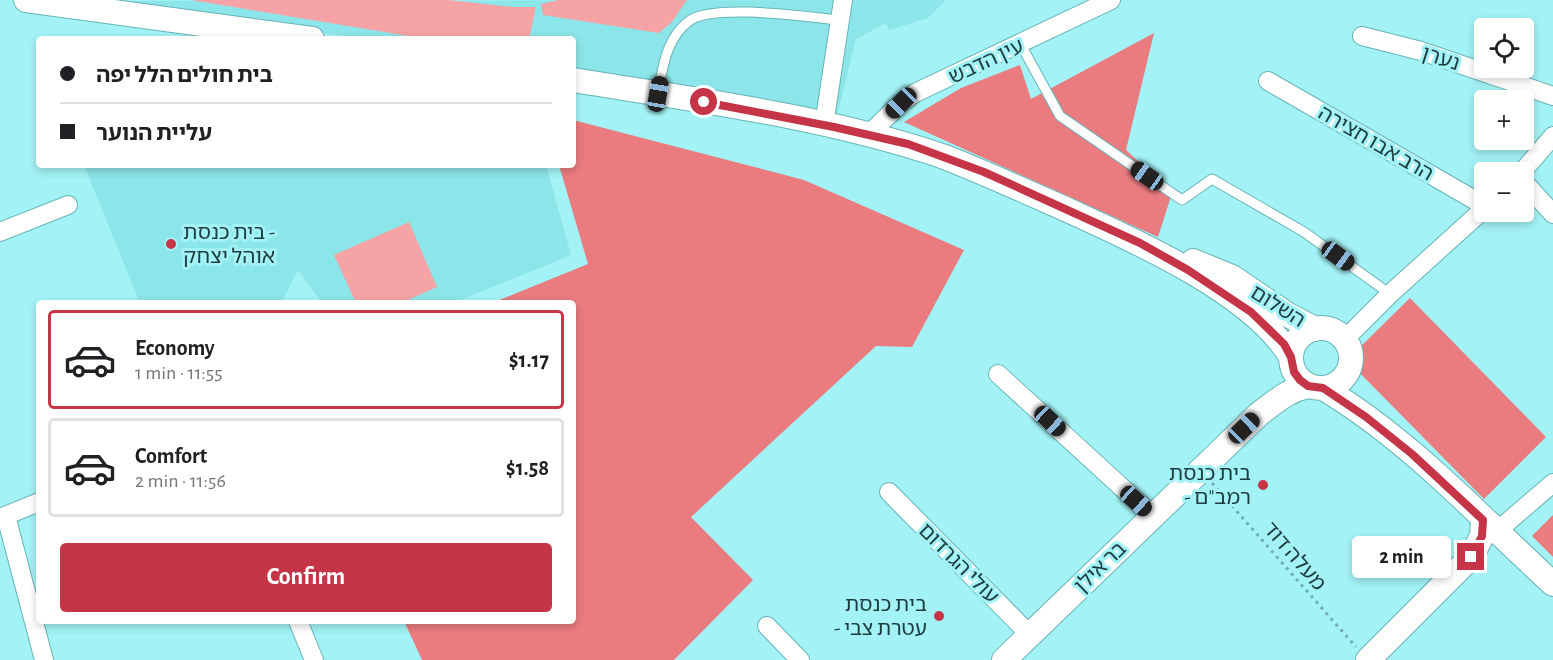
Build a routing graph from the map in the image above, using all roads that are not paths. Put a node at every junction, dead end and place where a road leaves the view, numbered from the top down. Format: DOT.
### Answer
graph roads {
  1 [pos="26,0"];
  2 [pos="843,0"];
  3 [pos="1110,0"];
  4 [pos="155,9"];
  5 [pos="840,20"];
  6 [pos="296,36"];
  7 [pos="1362,36"];
  8 [pos="1022,45"];
  9 [pos="576,80"];
  10 [pos="1268,81"];
  11 [pos="658,94"];
  12 [pos="1553,96"];
  13 [pos="824,125"];
  14 [pos="869,134"];
  15 [pos="1553,136"];
  16 [pos="1531,162"];
  17 [pos="1534,193"];
  18 [pos="1474,201"];
  19 [pos="68,205"];
  20 [pos="1553,214"];
  21 [pos="1474,217"];
  22 [pos="0,232"];
  23 [pos="1140,243"];
  24 [pos="1390,294"];
  25 [pos="1315,329"];
  26 [pos="1344,340"];
  27 [pos="1291,357"];
  28 [pos="1349,367"];
  29 [pos="999,374"];
  30 [pos="1316,387"];
  31 [pos="1412,454"];
  32 [pos="1553,483"];
  33 [pos="889,492"];
  34 [pos="36,503"];
  35 [pos="1153,516"];
  36 [pos="3,517"];
  37 [pos="1490,526"];
  38 [pos="1553,584"];
  39 [pos="299,624"];
  40 [pos="767,626"];
  41 [pos="1030,635"];
  42 [pos="1364,656"];
  43 [pos="44,660"];
  44 [pos="314,660"];
  45 [pos="800,660"];
  46 [pos="1004,660"];
  1 -- 4 [label="street"];
  2 -- 5 [label="street"];
  3 -- 8 [label="street, עין הדבש"];
  4 -- 6 [label="street"];
  5 -- 11 [label="lane"];
  5 -- 13 [label="street"];
  7 -- 12 [label="street, נערן"];
  8 -- 14 [label="street, עין הדבש"];
  8 -- 24 [label="lane"];
  9 -- 11 [label="street, השלום"];
  10 -- 18 [label="street, הרב אבו חצירה"];
  11 -- 13 [label="street, השלום"];
  13 -- 14 [label="street, השלום"];
  14 -- 23 [label="street, השלום"];
  15 -- 16 [label="street"];
  17 -- 20 [label="street"];
  19 -- 22 [label="street"];
  21 -- 24 [label="street"];
  23 -- 25 [label="street, השלום"];
  23 -- 27 [label="street, השלום"];
  24 -- 26 [label="street"];
  25 -- 26 [label="street"];
  25 -- 27 [label="street"];
  26 -- 28 [label="street"];
  27 -- 30 [label="street"];
  28 -- 30 [label="street"];
  28 -- 31 [label="street"];
  29 -- 35 [label="street"];
  30 -- 31 [label="street"];
  30 -- 35 [label="street, בר אילן"];
  31 -- 37 [label="street"];
  32 -- 37 [label="street"];
  33 -- 41 [label="street, עולי הגרדום"];
  34 -- 36 [label="street"];
  35 -- 41 [label="street, בר אילן"];
  36 -- 43 [label="street"];
  37 -- 38 [label="street"];
  37 -- 42 [label="street"];
  39 -- 44 [label="street"];
  40 -- 45 [label="street"];
  41 -- 46 [label="street, בר אילן"];
}
